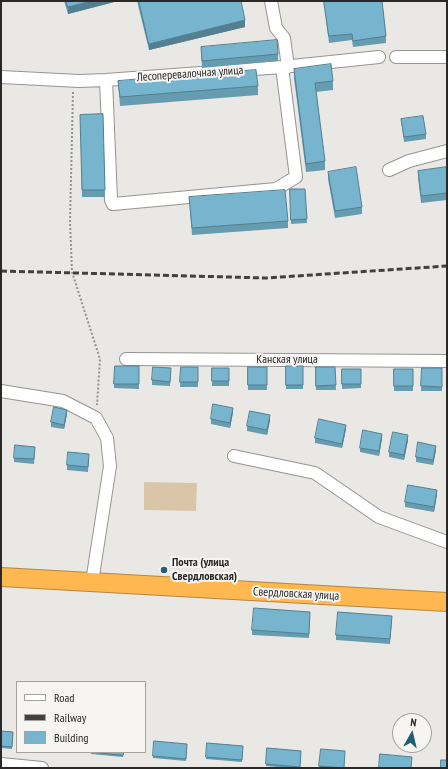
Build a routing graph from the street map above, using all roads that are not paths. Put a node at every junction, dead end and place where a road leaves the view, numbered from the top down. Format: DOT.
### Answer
graph roads {
  1 [pos="271,1"];
  2 [pos="378,57"];
  3 [pos="396,57"];
  4 [pos="447,57"];
  5 [pos="285,67"];
  6 [pos="1,77"];
  7 [pos="106,80"];
  8 [pos="447,151"];
  9 [pos="389,170"];
  10 [pos="126,359"];
  11 [pos="447,361"];
  12 [pos="1,391"];
  13 [pos="234,456"];
  14 [pos="447,542"];
  15 [pos="1,577"];
  16 [pos="92,582"];
  17 [pos="447,602"];
  18 [pos="1,764"];
  19 [pos="42,768"];
  1 -- 5 [label="street"];
  2 -- 5 [label="street, Лесоперевалочная улица"];
  3 -- 4 [label="street"];
  5 -- 7 [label="street, Лесоперевалочная улица"];
  5 -- 7 [label="street"];
  6 -- 7 [label="street, Лесоперевалочная улица"];
  8 -- 9 [label="street"];
  10 -- 11 [label="street, Канская улица"];
  12 -- 16 [label="street"];
  13 -- 14 [label="street"];
  15 -- 16 [label="highway, Свердловская улица"];
  16 -- 17 [label="highway, Свердловская улица"];
  18 -- 19 [label="street"];
}
